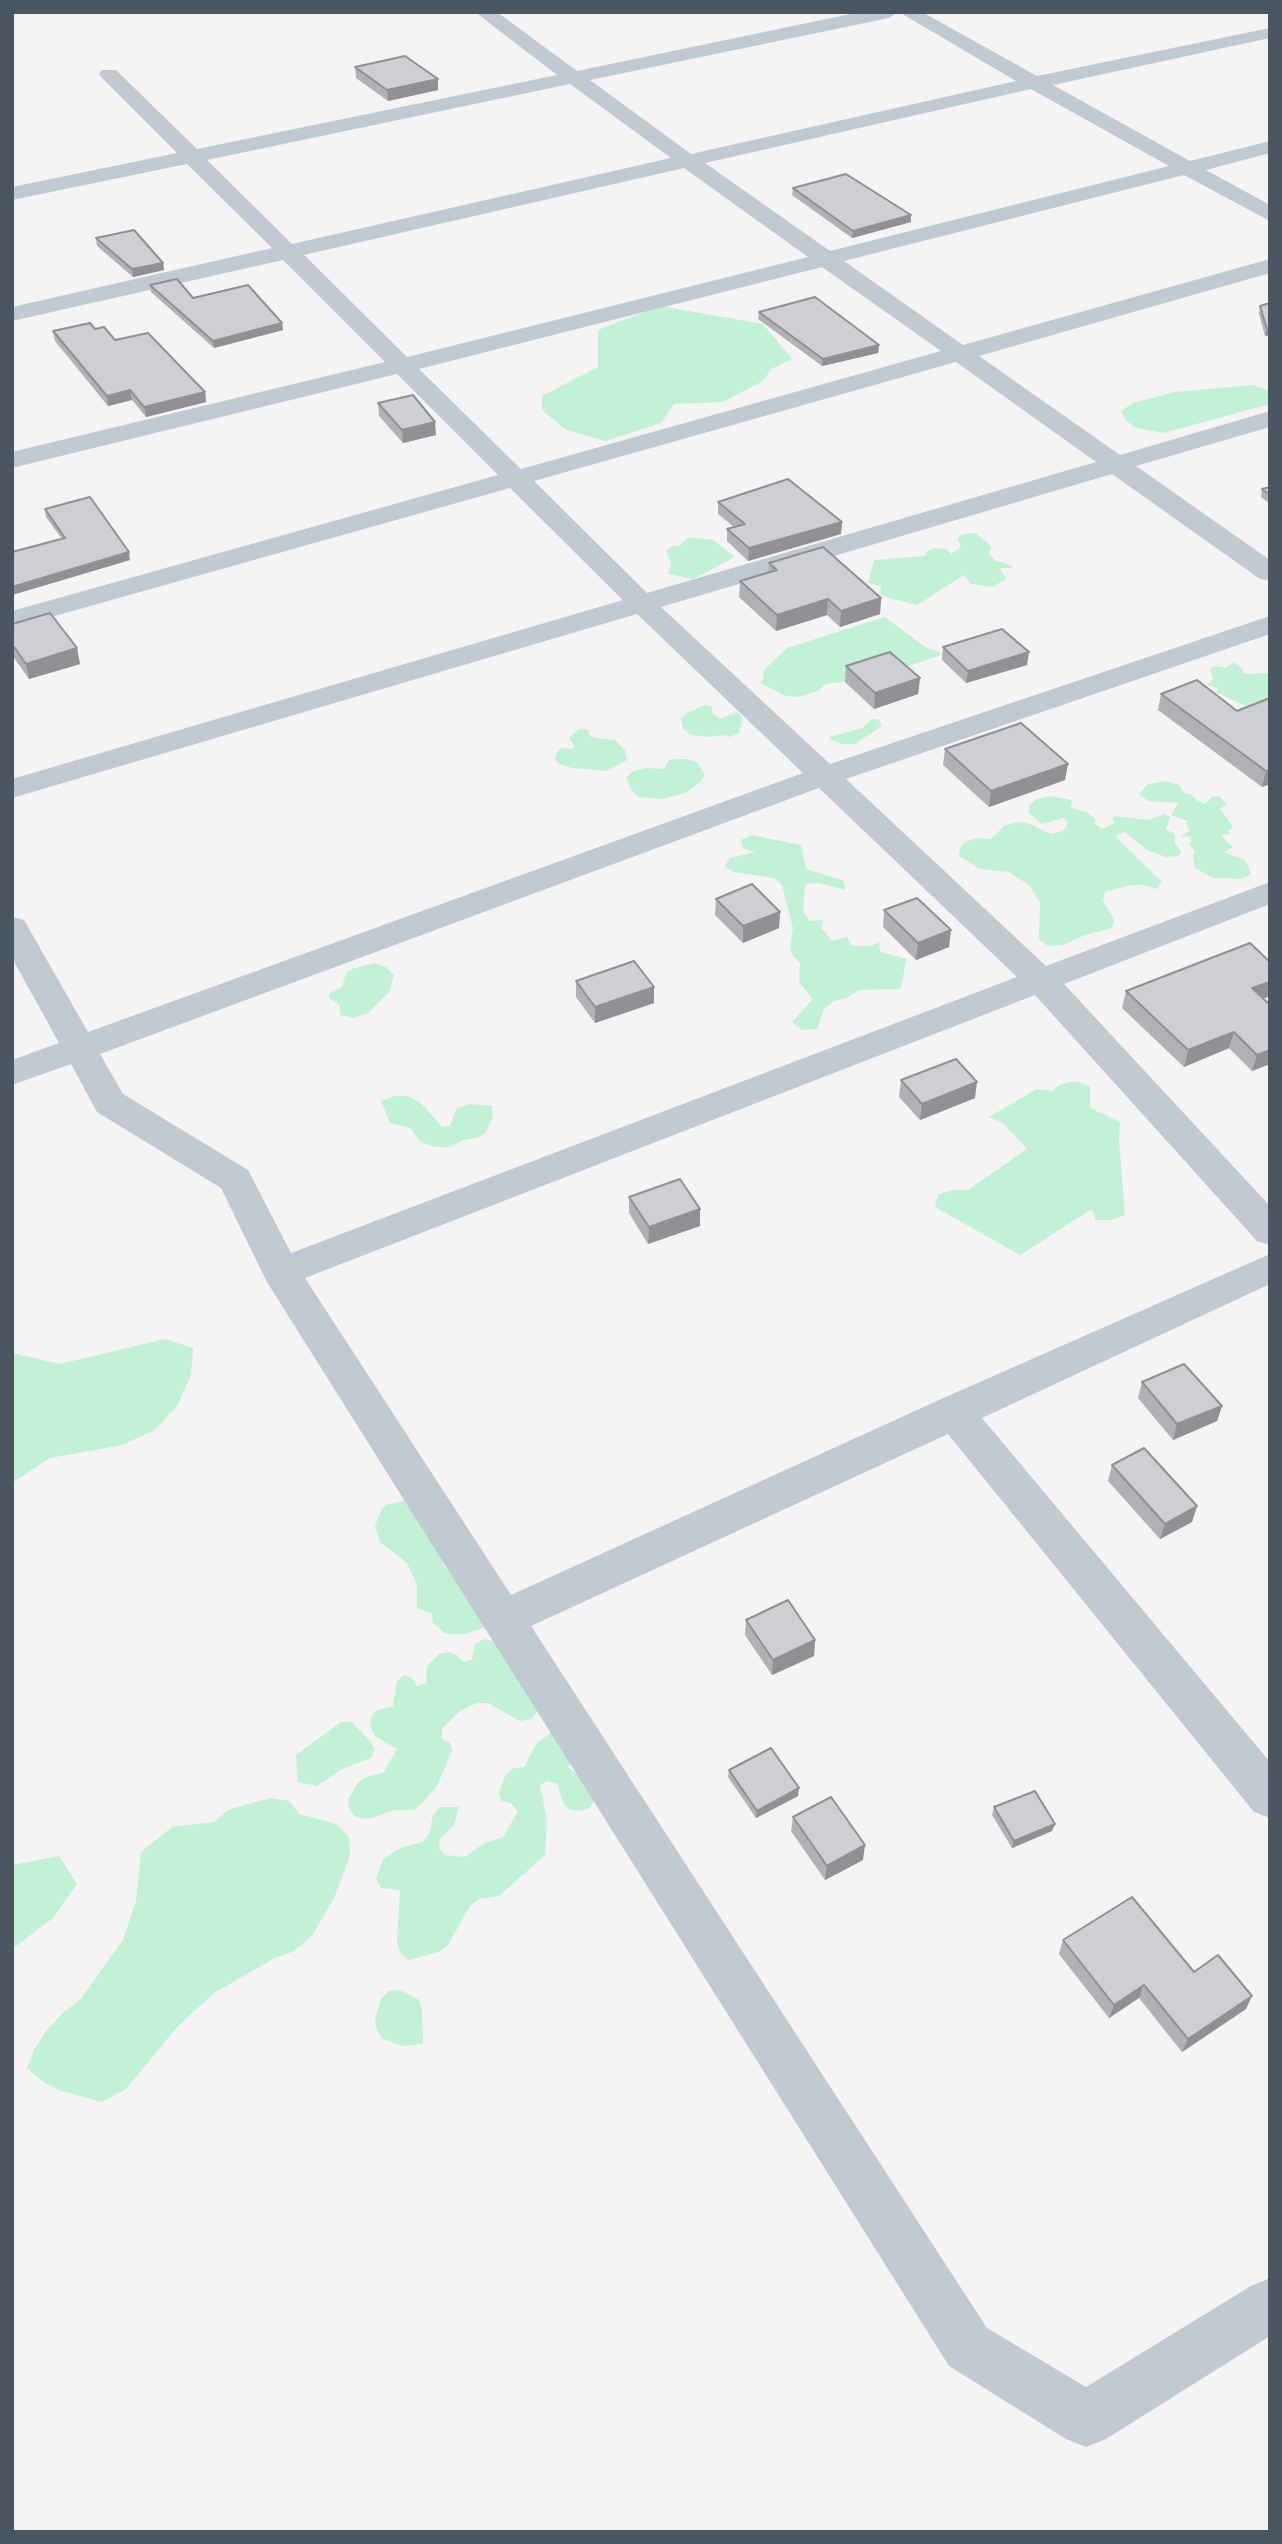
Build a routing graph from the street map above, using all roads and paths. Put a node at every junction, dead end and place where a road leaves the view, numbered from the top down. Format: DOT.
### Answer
graph roads {
  1 [pos="484,12"];
  2 [pos="889,12"];
  3 [pos="908,12"];
  4 [pos="1268,33"];
  5 [pos="109,74"];
  6 [pos="575,78"];
  7 [pos="1032,83"];
  8 [pos="1270,146"];
  9 [pos="191,157"];
  10 [pos="689,162"];
  11 [pos="1186,168"];
  12 [pos="12,194"];
  13 [pos="1270,214"];
  14 [pos="285,251"];
  15 [pos="826,259"];
  16 [pos="1270,266"];
  17 [pos="12,314"];
  18 [pos="960,354"];
  19 [pos="401,366"];
  20 [pos="1270,419"];
  21 [pos="12,460"];
  22 [pos="1115,464"];
  23 [pos="516,480"];
  24 [pos="1270,573"];
  25 [pos="642,604"];
  26 [pos="12,620"];
  27 [pos="1270,624"];
  28 [pos="824,776"];
  29 [pos="12,789"];
  30 [pos="1270,892"];
  31 [pos="12,928"];
  32 [pos="1042,981"];
  33 [pos="80,1050"];
  34 [pos="12,1073"];
  35 [pos="1270,1231"];
  36 [pos="1270,1268"];
  37 [pos="281,1272"];
  38 [pos="953,1411"];
  39 [pos="503,1619"];
  40 [pos="1270,1797"];
  41 [pos="1270,2305"];
  1 -- 6 [label="street"];
  2 -- 6 [label="street"];
  3 -- 7 [label="street"];
  4 -- 7 [label="street"];
  5 -- 9 [label="street"];
  6 -- 9 [label="street"];
  6 -- 10 [label="street"];
  7 -- 10 [label="street"];
  7 -- 11 [label="street"];
  8 -- 11 [label="street"];
  9 -- 12 [label="street"];
  9 -- 14 [label="street"];
  10 -- 14 [label="street"];
  10 -- 15 [label="street"];
  11 -- 13 [label="street"];
  11 -- 15 [label="street"];
  14 -- 17 [label="street"];
  14 -- 19 [label="street"];
  15 -- 18 [label="street"];
  15 -- 19 [label="street"];
  16 -- 18 [label="street"];
  18 -- 22 [label="street"];
  18 -- 23 [label="street"];
  19 -- 21 [label="street"];
  19 -- 23 [label="street"];
  20 -- 22 [label="street"];
  22 -- 24 [label="street"];
  22 -- 25 [label="street"];
  23 -- 25 [label="street"];
  23 -- 26 [label="street"];
  25 -- 28 [label="street"];
  25 -- 29 [label="street"];
  27 -- 28 [label="street"];
  28 -- 32 [label="street"];
  28 -- 33 [label="street"];
  30 -- 32 [label="street"];
  31 -- 33 [label="street"];
  32 -- 35 [label="street"];
  32 -- 37 [label="street"];
  33 -- 34 [label="street"];
  33 -- 37 [label="street"];
  36 -- 38 [label="street"];
  37 -- 39 [label="street"];
  38 -- 39 [label="street"];
  38 -- 40 [label="street"];
  39 -- 41 [label="street"];
}
